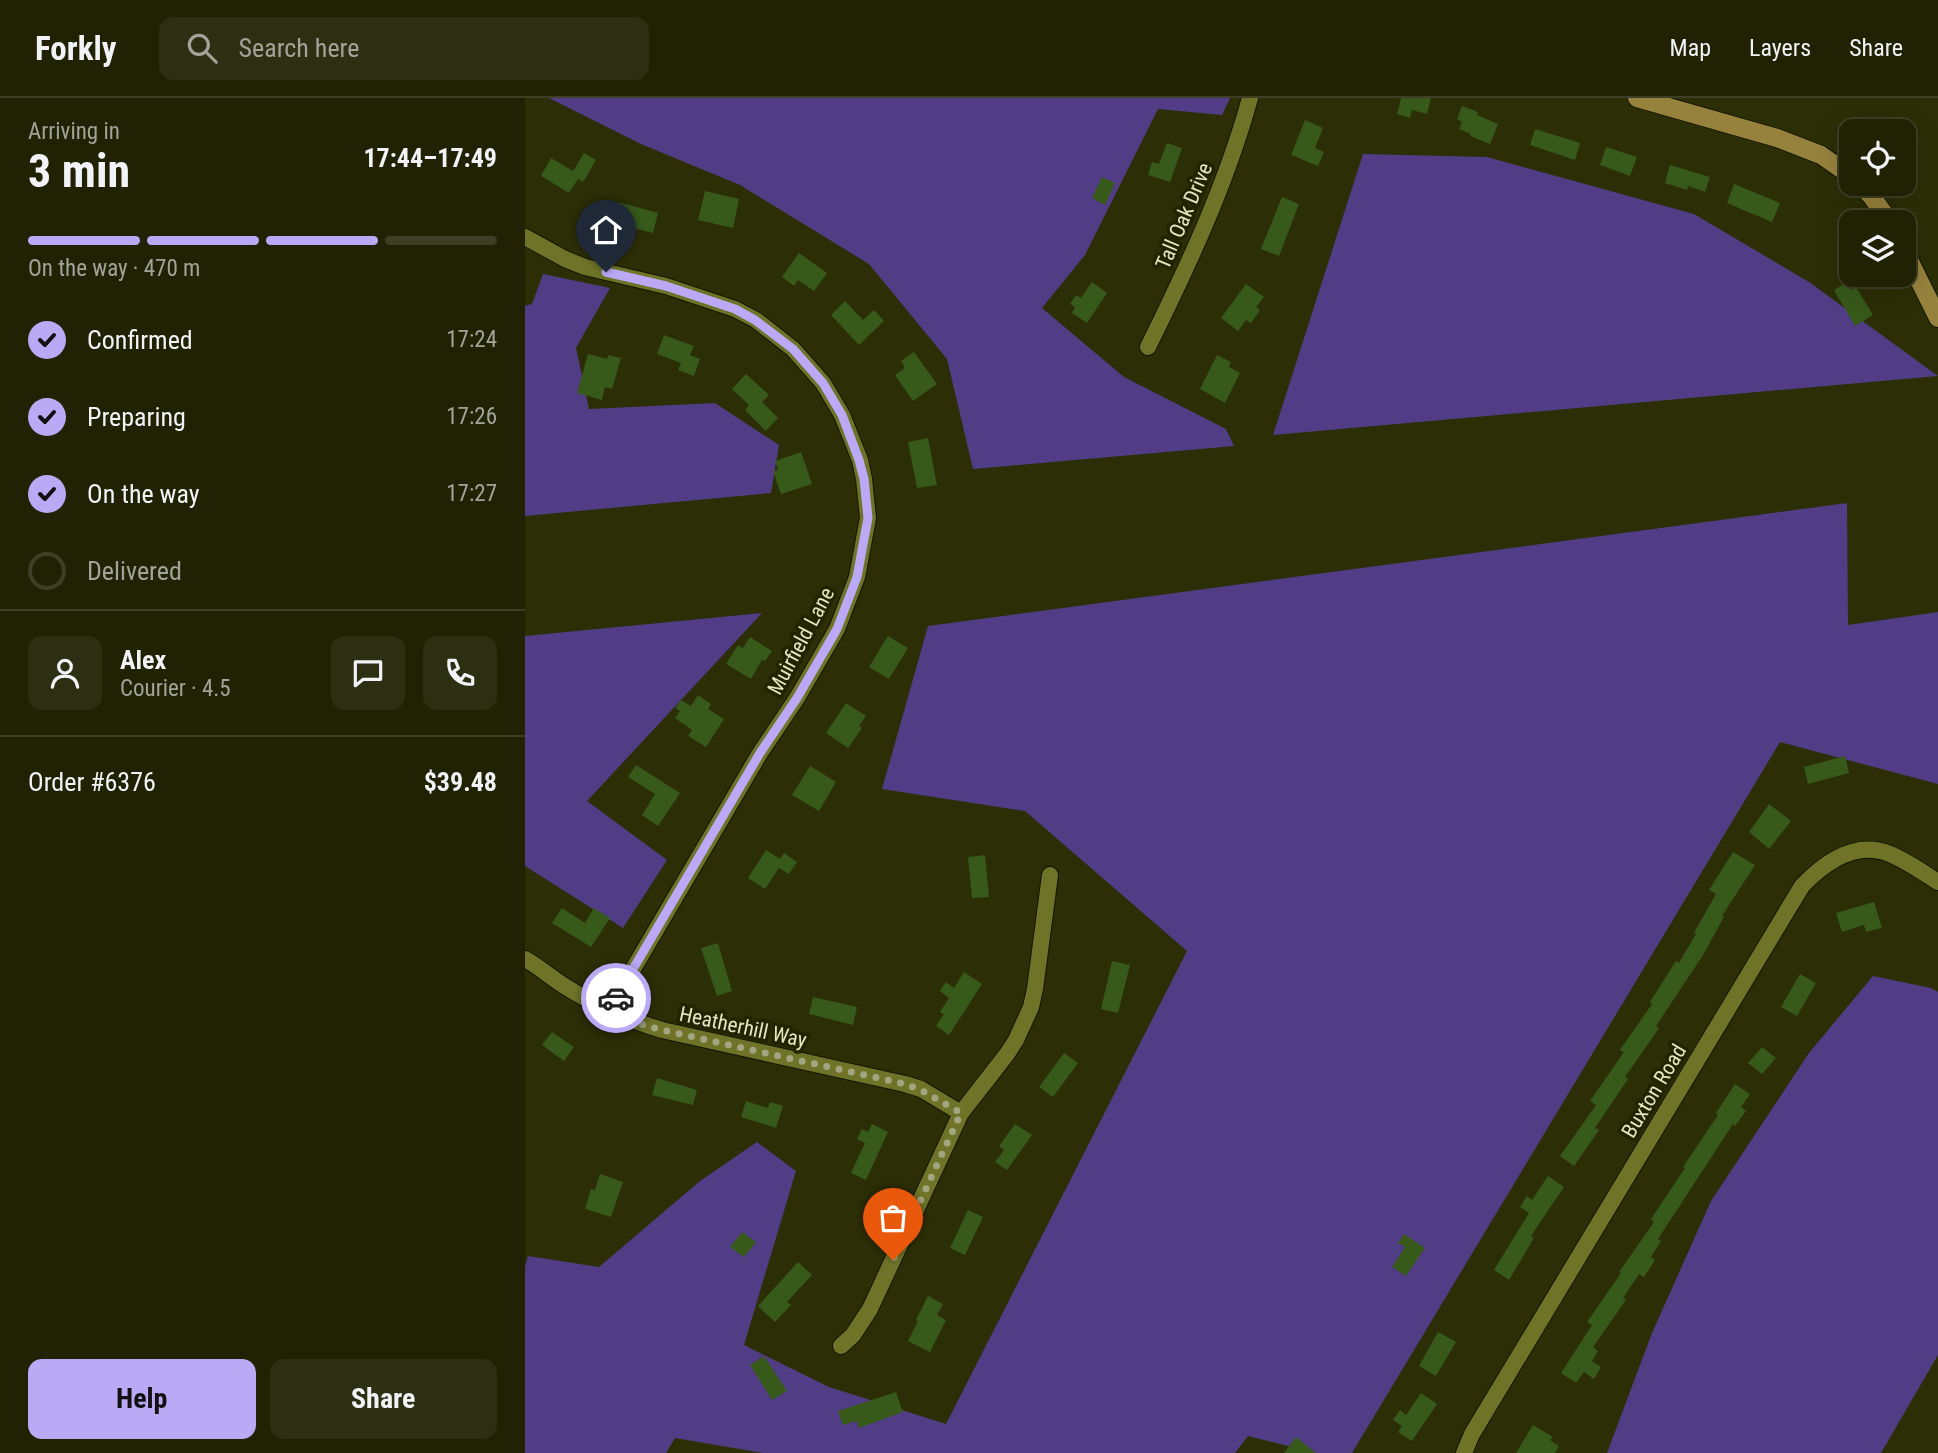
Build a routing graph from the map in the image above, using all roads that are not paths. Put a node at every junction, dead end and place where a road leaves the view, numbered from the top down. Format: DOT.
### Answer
graph roads {
  1 [pos="1250,98"];
  2 [pos="1637,98"];
  3 [pos="1839,168"];
  4 [pos="525,237"];
  5 [pos="1916,274"];
  6 [pos="1938,318"];
  7 [pos="1148,347"];
  8 [pos="1050,875"];
  9 [pos="1938,882"];
  10 [pos="525,959"];
  11 [pos="609,1010"];
  12 [pos="961,1113"];
  13 [pos="841,1346"];
  14 [pos="1464,1453"];
  1 -- 7 [label="street, Tall Oak Drive"];
  2 -- 3 [label="street"];
  4 -- 11 [label="street, Muirfield Lane"];
  5 -- 6 [label="street"];
  8 -- 12 [label="street"];
  9 -- 14 [label="street, Buxton Road"];
  10 -- 11 [label="street, Heatherhill Way"];
  11 -- 12 [label="street, Heatherhill Way"];
  12 -- 13 [label="street"];
}
